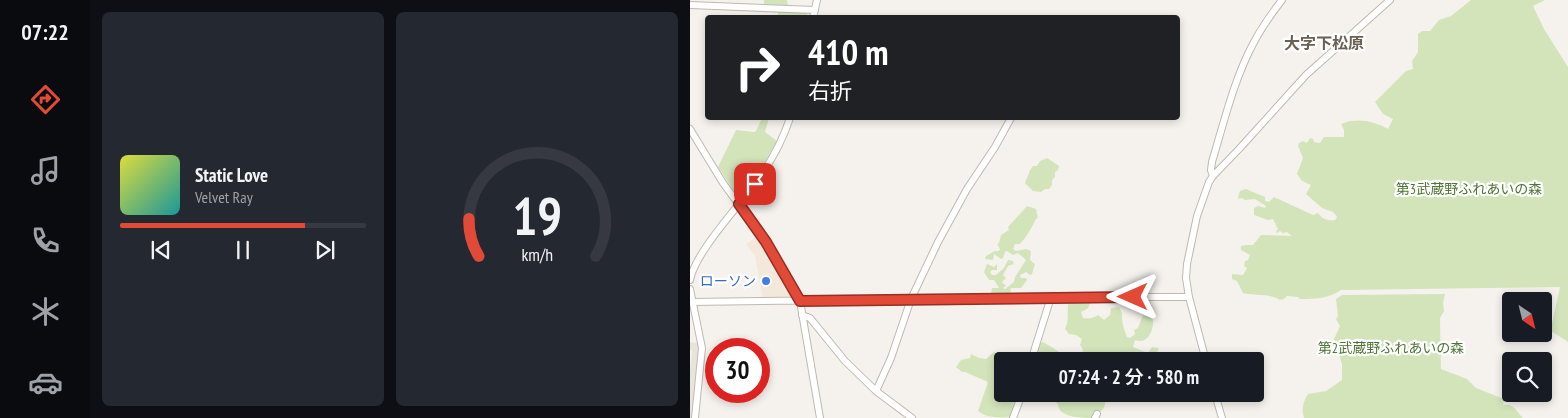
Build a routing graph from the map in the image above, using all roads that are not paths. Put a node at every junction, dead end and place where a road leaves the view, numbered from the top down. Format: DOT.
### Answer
graph roads {
  1 [pos="817,0"];
  2 [pos="1282,0"];
  3 [pos="1390,0"];
  4 [pos="690,5"];
  5 [pos="814,14"];
  6 [pos="789,120"];
  7 [pos="1010,120"];
  8 [pos="690,129"];
  9 [pos="1213,176"];
  10 [pos="739,204"];
  11 [pos="690,280"];
  12 [pos="690,289"];
  13 [pos="1051,297"];
  14 [pos="1189,297"];
  15 [pos="911,299"];
  16 [pos="800,301"];
  17 [pos="691,302"];
  18 [pos="802,315"];
  19 [pos="690,325"];
  20 [pos="698,326"];
  21 [pos="1034,352"];
  22 [pos="1204,352"];
  23 [pos="876,391"];
  24 [pos="1019,402"];
  25 [pos="1217,402"];
  26 [pos="695,418"];
  27 [pos="820,418"];
  28 [pos="912,418"];
  29 [pos="1013,418"];
  30 [pos="1222,418"];
  1 -- 5 [label="street"];
  2 -- 9 [label="street"];
  3 -- 9 [label="street"];
  4 -- 5 [label="street"];
  6 -- 10 [label="street"];
  7 -- 15 [label="street"];
  8 -- 10 [label="street"];
  9 -- 14 [label="street"];
  10 -- 11 [label="street"];
  10 -- 16 [label="street"];
  12 -- 17 [label="street"];
  13 -- 14 [label="street"];
  13 -- 15 [label="street"];
  13 -- 21 [label="street"];
  14 -- 22 [label="street"];
  15 -- 16 [label="street"];
  15 -- 23 [label="street"];
  16 -- 17 [label="street"];
  16 -- 18 [label="street"];
  17 -- 20 [label="street"];
  18 -- 23 [label="street"];
  18 -- 27 [label="street"];
  19 -- 20 [label="street"];
  20 -- 26 [label="street"];
  23 -- 28 [label="street"];
  24 -- 29 [label="street"];
  25 -- 30 [label="street"];
}
